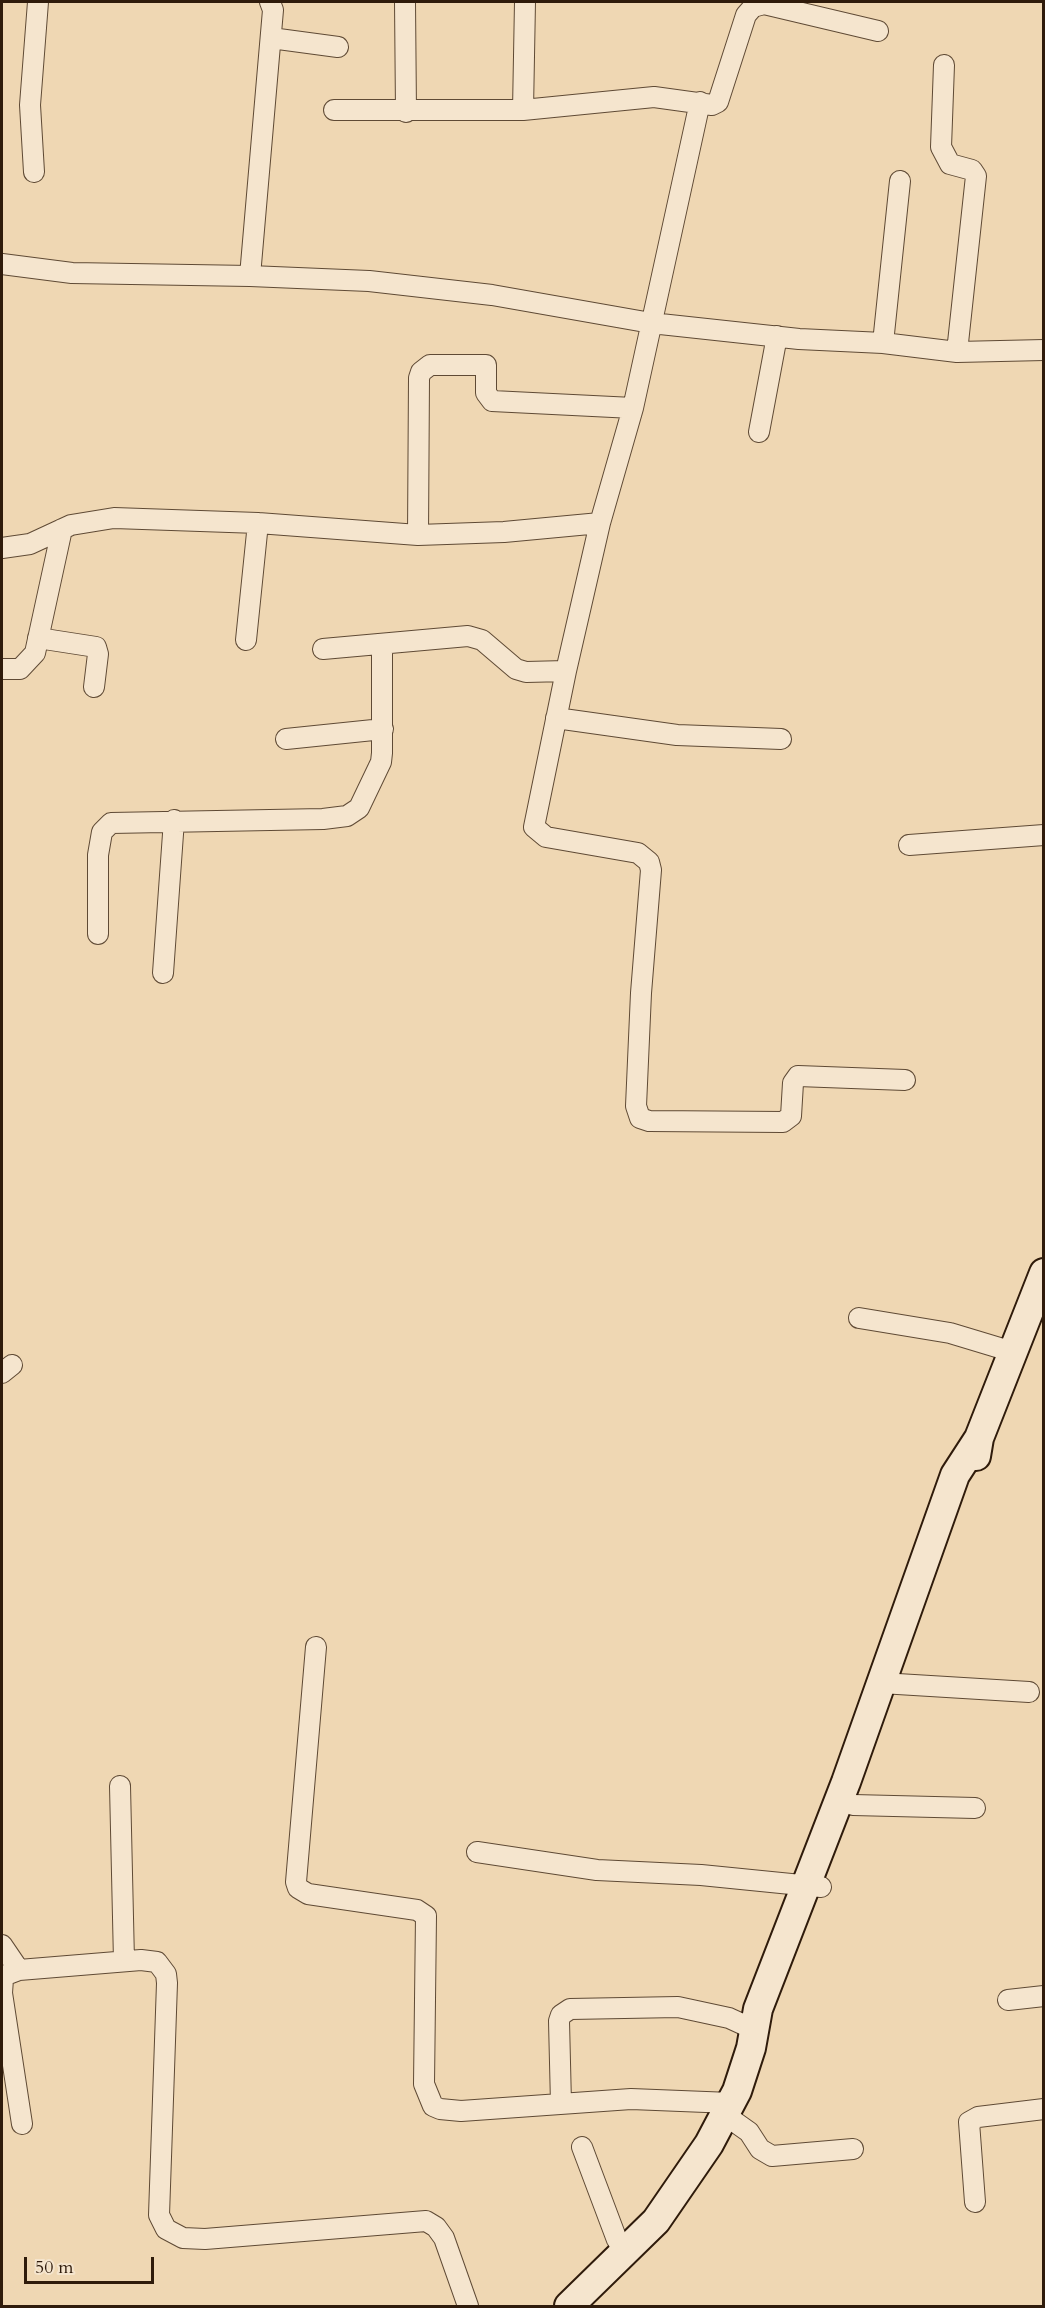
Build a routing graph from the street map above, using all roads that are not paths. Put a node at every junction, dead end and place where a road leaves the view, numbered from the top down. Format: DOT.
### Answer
graph roads {
  1 [pos="38,2"];
  2 [pos="270,2"];
  3 [pos="405,2"];
  4 [pos="525,2"];
  5 [pos="878,31"];
  6 [pos="270,38"];
  7 [pos="338,47"];
  8 [pos="944,65"];
  9 [pos="700,102"];
  10 [pos="334,110"];
  11 [pos="524,110"];
  12 [pos="406,112"];
  13 [pos="34,172"];
  14 [pos="900,181"];
  15 [pos="2,264"];
  16 [pos="250,276"];
  17 [pos="651,323"];
  18 [pos="777,336"];
  19 [pos="883,343"];
  20 [pos="1044,350"];
  21 [pos="957,352"];
  22 [pos="633,408"];
  23 [pos="759,432"];
  24 [pos="258,523"];
  25 [pos="600,523"];
  26 [pos="62,529"];
  27 [pos="418,535"];
  28 [pos="2,548"];
  29 [pos="38,638"];
  30 [pos="246,640"];
  31 [pos="382,644"];
  32 [pos="324,649"];
  33 [pos="2,669"];
  34 [pos="566,671"];
  35 [pos="94,687"];
  36 [pos="556,718"];
  37 [pos="383,729"];
  38 [pos="286,739"];
  39 [pos="781,739"];
  40 [pos="174,820"];
  41 [pos="1044,835"];
  42 [pos="909,845"];
  43 [pos="98,934"];
  44 [pos="164,973"];
  45 [pos="905,1080"];
  46 [pos="1044,1273"];
  47 [pos="859,1318"];
  48 [pos="1013,1352"];
  49 [pos="316,1647"];
  50 [pos="889,1684"];
  51 [pos="1029,1692"];
  52 [pos="120,1786"];
  53 [pos="853,1805"];
  54 [pos="975,1809"];
  55 [pos="477,1852"];
  56 [pos="814,1886"];
  57 [pos="2,1945"];
  58 [pos="124,1961"];
  59 [pos="19,1970"];
  60 [pos="1044,1996"];
  61 [pos="1008,2000"];
  62 [pos="752,2039"];
  63 [pos="6,2050"];
  64 [pos="561,2104"];
  65 [pos="728,2109"];
  66 [pos="1044,2109"];
  67 [pos="22,2124"];
  68 [pos="582,2147"];
  69 [pos="853,2149"];
  70 [pos="676,2189"];
  71 [pos="975,2202"];
  72 [pos="617,2240"];
  73 [pos="468,2307"];
  74 [pos="547,2307"];
  75 [pos="569,2307"];
  1 -- 13 [label="street"];
  2 -- 6 [label="street"];
  3 -- 12 [label="street"];
  4 -- 11 [label="street"];
  5 -- 9 [label="street"];
  6 -- 7 [label="street"];
  6 -- 16 [label="street"];
  8 -- 21 [label="street"];
  9 -- 11 [label="street"];
  9 -- 17 [label="street"];
  10 -- 12 [label="street"];
  11 -- 12 [label="street"];
  14 -- 19 [label="street"];
  15 -- 16 [label="street"];
  16 -- 17 [label="street"];
  17 -- 18 [label="street"];
  17 -- 22 [label="street"];
  18 -- 19 [label="street"];
  18 -- 23 [label="street"];
  19 -- 21 [label="street"];
  20 -- 21 [label="street"];
  22 -- 25 [label="street"];
  22 -- 27 [label="street"];
  24 -- 26 [label="street"];
  24 -- 27 [label="street"];
  24 -- 30 [label="street"];
  25 -- 27 [label="street"];
  25 -- 34 [label="street"];
  26 -- 28 [label="street"];
  26 -- 29 [label="street"];
  29 -- 33 [label="street"];
  29 -- 35 [label="street"];
  31 -- 32 [label="street"];
  31 -- 34 [label="street"];
  31 -- 37 [label="street"];
  34 -- 36 [label="street"];
  36 -- 39 [label="street"];
  36 -- 45 [label="street"];
  37 -- 38 [label="street"];
  37 -- 40 [label="street"];
  40 -- 43 [label="street"];
  40 -- 44 [label="street"];
  41 -- 42 [label="street"];
  46 -- 48 [label="street"];
  47 -- 48 [label="street"];
  48 -- 50 [label="street"];
  49 -- 64 [label="street"];
  50 -- 51 [label="street"];
  50 -- 53 [label="street"];
  50 -- 56 [label="street"];
  52 -- 58 [label="street"];
  53 -- 54 [label="street"];
  53 -- 56 [label="street"];
  55 -- 56 [label="street"];
  56 -- 62 [label="street"];
  57 -- 59 [label="street"];
  58 -- 59 [label="street"];
  58 -- 73 [label="street"];
  59 -- 63 [label="street"];
  60 -- 61 [label="street"];
  62 -- 64 [label="street"];
  62 -- 65 [label="street"];
  63 -- 67 [label="street"];
  64 -- 65 [label="street"];
  65 -- 69 [label="street"];
  65 -- 70 [label="street"];
  66 -- 71 [label="street"];
  68 -- 72 [label="street"];
  70 -- 72 [label="street"];
  70 -- 75 [label="street"];
  72 -- 74 [label="street"];
}
